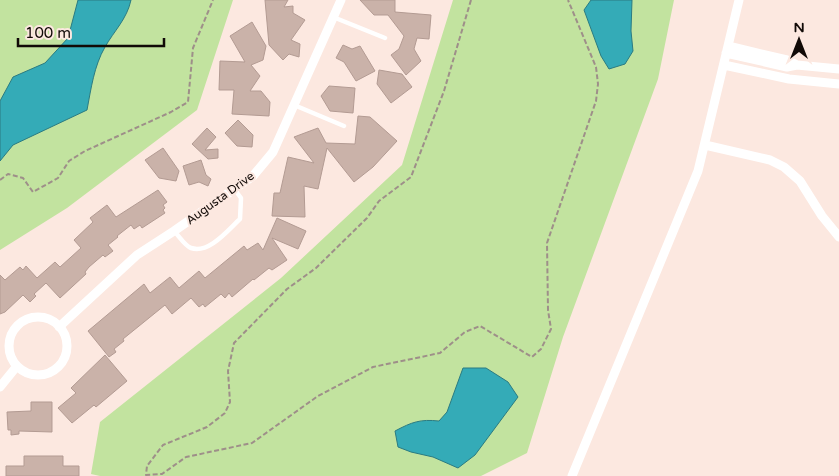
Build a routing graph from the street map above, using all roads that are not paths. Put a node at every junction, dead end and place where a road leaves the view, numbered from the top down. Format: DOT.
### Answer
graph roads {
  1 [pos="339,0"];
  2 [pos="738,0"];
  3 [pos="333,17"];
  4 [pos="385,38"];
  5 [pos="727,50"];
  6 [pos="724,65"];
  7 [pos="839,69"];
  8 [pos="839,84"];
  9 [pos="294,104"];
  10 [pos="344,126"];
  11 [pos="705,145"];
  12 [pos="235,190"];
  13 [pos="174,231"];
  14 [pos="839,237"];
  15 [pos="59,327"];
  16 [pos="16,366"];
  17 [pos="0,387"];
  18 [pos="572,476"];
  1 -- 3 [label="street, Augusta Drive"];
  2 -- 5 [label="street"];
  3 -- 4 [label="lane"];
  3 -- 9 [label="street, Augusta Drive"];
  5 -- 6 [label="street"];
  5 -- 7 [label="street"];
  6 -- 8 [label="street"];
  6 -- 11 [label="street"];
  9 -- 10 [label="lane"];
  9 -- 12 [label="street, Augusta Drive"];
  11 -- 14 [label="street"];
  11 -- 18 [label="street"];
  12 -- 13 [label="street, Augusta Drive"];
  12 -- 13 [label="lane"];
  13 -- 15 [label="street, Augusta Drive"];
  15 -- 16 [label="street"];
  15 -- 16 [label="street"];
  16 -- 17 [label="street"];
}
